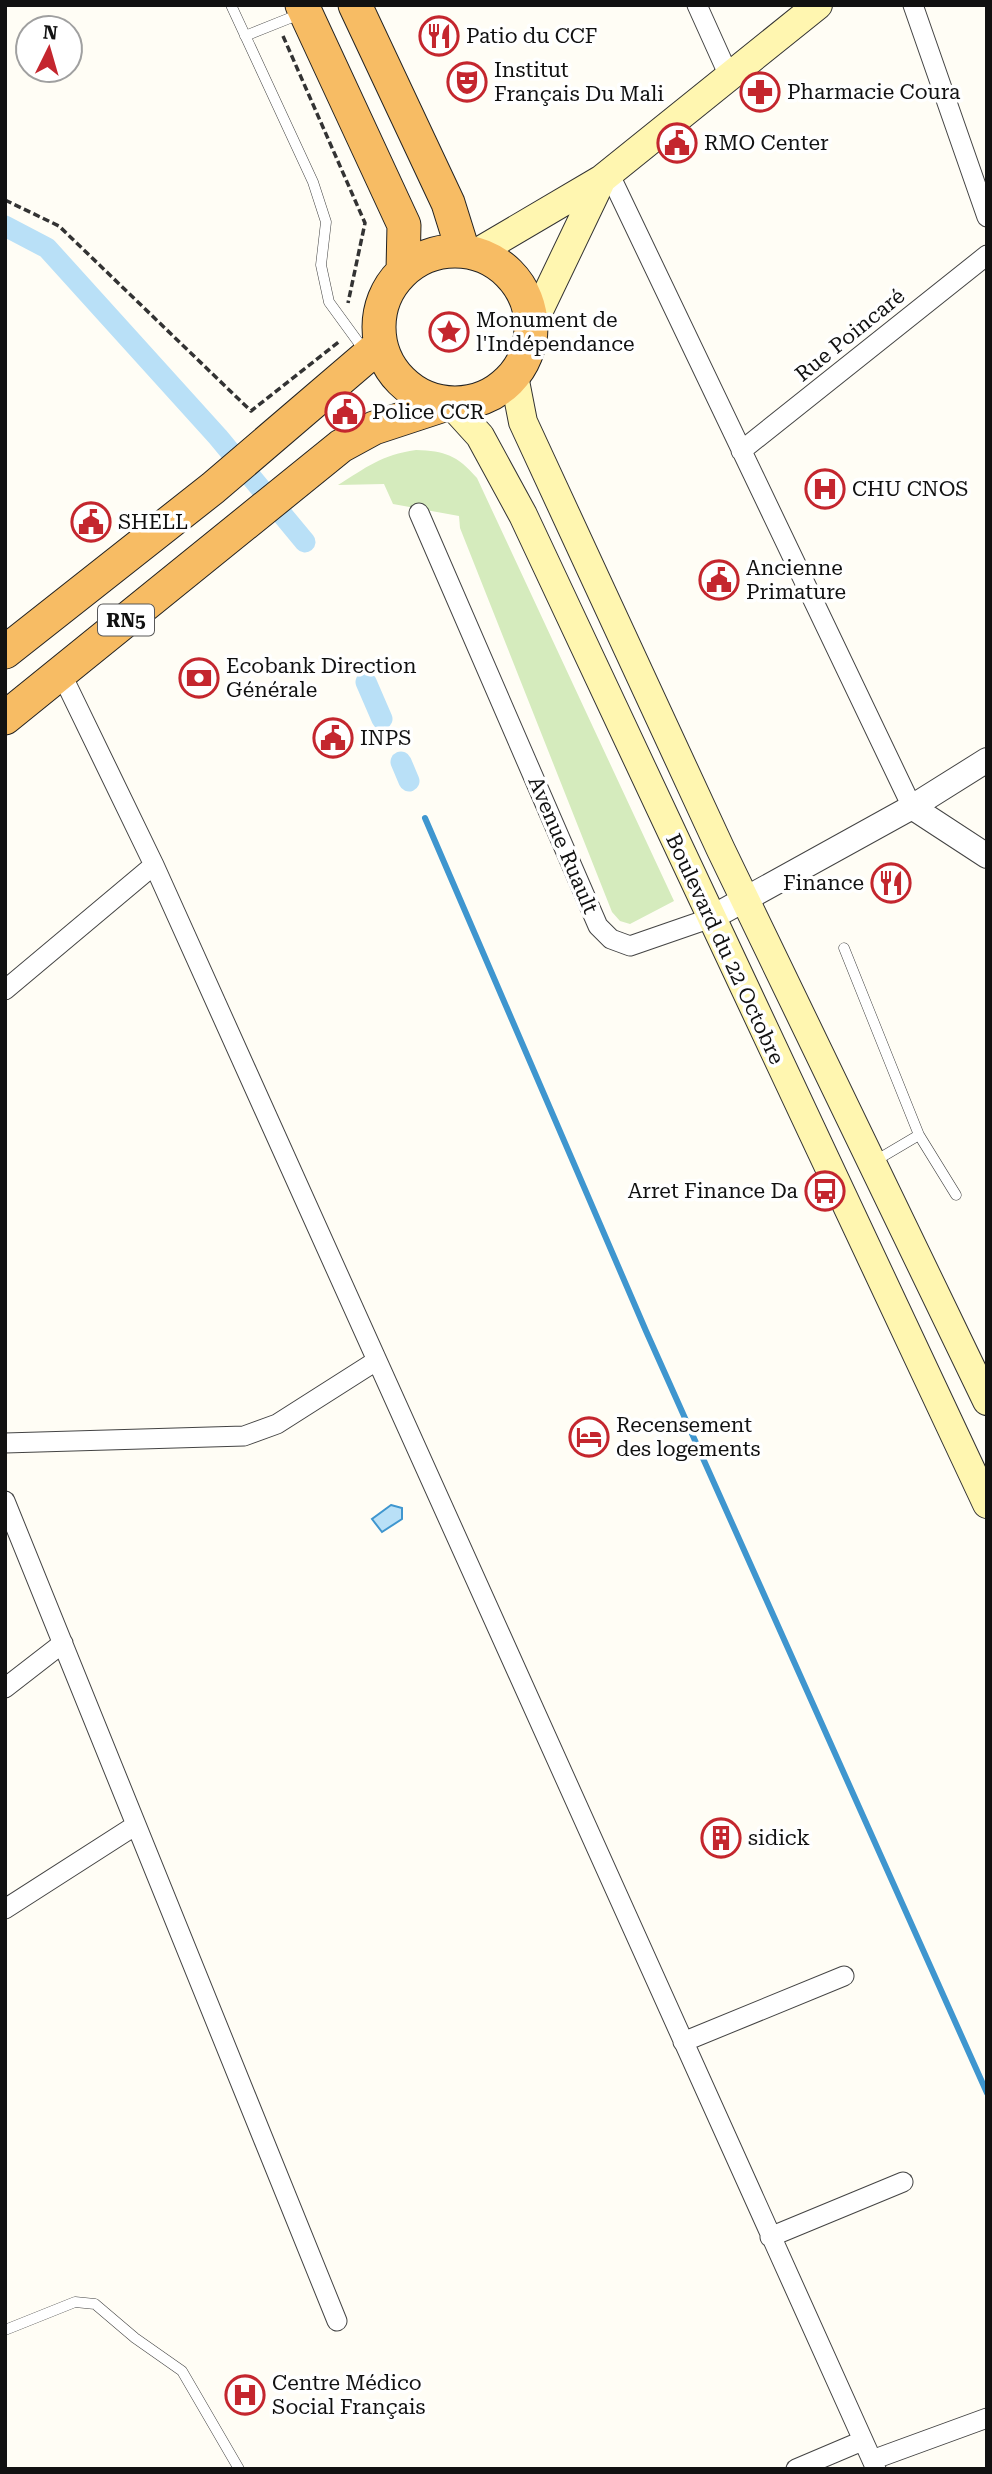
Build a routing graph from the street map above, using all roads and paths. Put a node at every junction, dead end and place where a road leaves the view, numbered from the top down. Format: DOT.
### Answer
graph roads {
  1 [pos="231,5"];
  2 [pos="355,5"];
  3 [pos="697,5"];
  4 [pos="818,5"];
  5 [pos="913,5"];
  6 [pos="295,13"];
  7 [pos="246,36"];
  8 [pos="729,76"];
  9 [pos="606,176"];
  10 [pos="5,200"];
  11 [pos="987,217"];
  12 [pos="471,252"];
  13 [pos="987,255"];
  14 [pos="403,270"];
  15 [pos="344,323"];
  16 [pos="532,324"];
  17 [pos="374,350"];
  18 [pos="514,376"];
  19 [pos="450,403"];
  20 [pos="741,451"];
  21 [pos="419,513"];
  22 [pos="5,652"];
  23 [pos="61,673"];
  24 [pos="5,718"];
  25 [pos="987,760"];
  26 [pos="912,807"];
  27 [pos="987,856"];
  28 [pos="154,865"];
  29 [pos="744,899"];
  30 [pos="711,918"];
  31 [pos="844,948"];
  32 [pos="5,990"];
  33 [pos="919,1135"];
  34 [pos="872,1163"];
  35 [pos="957,1195"];
  36 [pos="376,1360"];
  37 [pos="987,1401"];
  38 [pos="5,1443"];
  39 [pos="5,1501"];
  40 [pos="987,1504"];
  41 [pos="63,1643"];
  42 [pos="5,1688"];
  43 [pos="136,1825"];
  44 [pos="5,1909"];
  45 [pos="844,1976"];
  46 [pos="683,2042"];
  47 [pos="902,2182"];
  48 [pos="770,2237"];
  49 [pos="337,2321"];
  50 [pos="5,2330"];
  51 [pos="987,2418"];
  52 [pos="862,2441"];
  53 [pos="874,2464"];
  54 [pos="239,2469"];
  55 [pos="796,2469"];
  1 -- 7 [label="lane"];
  2 -- 12 [label="highway"];
  3 -- 8 [label="street"];
  4 -- 8 [label="main road"];
  5 -- 11 [label="street"];
  6 -- 7 [label="lane"];
  6 -- 14 [label="highway"];
  6 -- 15 [label="path"];
  7 -- 15 [label="lane"];
  8 -- 9 [label="main road"];
  9 -- 12 [label="main road"];
  9 -- 16 [label="main road"];
  9 -- 20 [label="street"];
  10 -- 15 [label="path"];
  12 -- 14 [label="highway"];
  12 -- 16 [label="highway"];
  13 -- 20 [label="street, Rue Poincaré"];
  14 -- 17 [label="highway"];
  15 -- 17 [label="lane"];
  16 -- 18 [label="highway"];
  17 -- 19 [label="highway"];
  17 -- 22 [label="highway, RN5"];
  18 -- 19 [label="highway"];
  18 -- 29 [label="main road, Boulevard du 22 Octobre"];
  19 -- 23 [label="highway, RN5"];
  19 -- 30 [label="main road, Boulevard du 22 Octobre"];
  20 -- 26 [label="street"];
  21 -- 30 [label="street, Avenue Ruault"];
  23 -- 24 [label="highway, RN5"];
  23 -- 28 [label="street"];
  25 -- 26 [label="street, Avenue Ruault"];
  26 -- 27 [label="street"];
  26 -- 29 [label="street, Avenue Ruault"];
  28 -- 32 [label="street"];
  28 -- 36 [label="street"];
  29 -- 30 [label="street, Avenue Ruault"];
  29 -- 34 [label="main road, Boulevard du 22 Octobre"];
  30 -- 40 [label="main road, Boulevard du 22 Octobre"];
  31 -- 33 [label="lane"];
  33 -- 34 [label="lane"];
  33 -- 35 [label="lane"];
  34 -- 37 [label="main road, Boulevard du 22 Octobre"];
  36 -- 38 [label="street"];
  36 -- 46 [label="street"];
  39 -- 41 [label="street"];
  41 -- 42 [label="street"];
  41 -- 43 [label="street"];
  43 -- 44 [label="street"];
  43 -- 49 [label="street"];
  45 -- 46 [label="street"];
  46 -- 48 [label="street"];
  47 -- 48 [label="street"];
  48 -- 52 [label="street"];
  50 -- 54 [label="lane"];
  51 -- 53 [label="street"];
  52 -- 53 [label="street"];
  52 -- 55 [label="street"];
}
